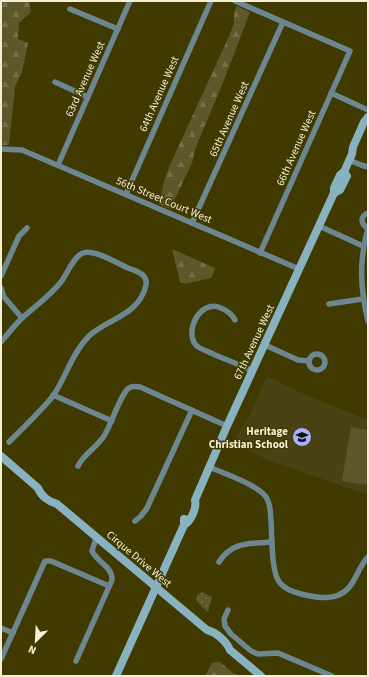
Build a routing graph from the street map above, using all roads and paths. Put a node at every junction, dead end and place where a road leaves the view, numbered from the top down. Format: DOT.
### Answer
graph roads {
  1 [pos="130,1"];
  2 [pos="211,1"];
  3 [pos="235,1"];
  4 [pos="70,9"];
  5 [pos="283,22"];
  6 [pos="118,29"];
  7 [pos="55,82"];
  8 [pos="331,93"];
  9 [pos="88,97"];
  10 [pos="368,110"];
  11 [pos="368,117"];
  12 [pos="368,126"];
  13 [pos="1,149"];
  14 [pos="350,157"];
  15 [pos="58,165"];
  16 [pos="368,167"];
  17 [pos="126,194"];
  18 [pos="368,213"];
  19 [pos="192,223"];
  20 [pos="318,226"];
  21 [pos="27,228"];
  22 [pos="368,228"];
  23 [pos="363,246"];
  24 [pos="260,253"];
  25 [pos="299,270"];
  26 [pos="1,276"];
  27 [pos="1,288"];
  28 [pos="362,299"];
  29 [pos="329,304"];
  30 [pos="22,318"];
  31 [pos="235,320"];
  32 [pos="368,321"];
  33 [pos="1,342"];
  34 [pos="265,345"];
  35 [pos="309,361"];
  36 [pos="253,371"];
  37 [pos="53,395"];
  38 [pos="192,410"];
  39 [pos="112,421"];
  40 [pos="227,426"];
  41 [pos="9,442"];
  42 [pos="1,456"];
  43 [pos="78,466"];
  44 [pos="209,467"];
  45 [pos="135,521"];
  46 [pos="96,538"];
  47 [pos="272,542"];
  48 [pos="368,557"];
  49 [pos="219,562"];
  50 [pos="109,586"];
  51 [pos="156,588"];
  52 [pos="228,610"];
  53 [pos="1,628"];
  54 [pos="13,633"];
  55 [pos="1,659"];
  56 [pos="76,661"];
  57 [pos="259,675"];
  58 [pos="116,676"];
  59 [pos="332,676"];
  1 -- 6 [label="street, 63rd Avenue West"];
  2 -- 17 [label="street, 64th Avenue West"];
  3 -- 5 [label="street"];
  4 -- 6 [label="street"];
  5 -- 8 [label="street, 66th Avenue West"];
  5 -- 19 [label="street, 65th Avenue West"];
  6 -- 9 [label="street, 63rd Avenue West"];
  7 -- 9 [label="street"];
  8 -- 10 [label="street"];
  8 -- 24 [label="street, 66th Avenue West"];
  9 -- 15 [label="street, 63rd Avenue West"];
  11 -- 14 [label="street, 67th Avenue West"];
  12 -- 14 [label="street, 67th Avenue West"];
  13 -- 15 [label="street, 56th Street Court West"];
  14 -- 16 [label="street"];
  14 -- 20 [label="street, 67th Avenue West"];
  15 -- 17 [label="street, 56th Street Court West"];
  17 -- 19 [label="street, 56th Street Court West"];
  18 -- 22 [label="street"];
  19 -- 24 [label="street, 56th Street Court West"];
  20 -- 23 [label="street"];
  20 -- 25 [label="street, 67th Avenue West"];
  21 -- 26 [label="street"];
  22 -- 23 [label="street"];
  23 -- 28 [label="street"];
  24 -- 25 [label="street, 56th Street Court West"];
  25 -- 34 [label="street, 67th Avenue West"];
  27 -- 30 [label="street"];
  28 -- 29 [label="street"];
  28 -- 32 [label="street"];
  30 -- 33 [label="street"];
  30 -- 37 [label="street"];
  31 -- 36 [label="street"];
  34 -- 35 [label="street"];
  34 -- 36 [label="street, 67th Avenue West"];
  36 -- 40 [label="street, 67th Avenue West"];
  37 -- 39 [label="street"];
  37 -- 41 [label="street"];
  38 -- 39 [label="street"];
  38 -- 40 [label="street"];
  38 -- 45 [label="street"];
  39 -- 43 [label="street"];
  40 -- 44 [label="street, 67th Avenue West"];
  42 -- 46 [label="street, Cirque Drive West"];
  44 -- 47 [label="street"];
  44 -- 51 [label="street, 67th Avenue West"];
  46 -- 50 [label="street"];
  46 -- 51 [label="street, Cirque Drive West"];
  47 -- 48 [label="street"];
  47 -- 49 [label="street"];
  50 -- 54 [label="street"];
  50 -- 56 [label="street"];
  51 -- 57 [label="street, Cirque Drive West"];
  51 -- 58 [label="street, 67th Avenue West"];
  52 -- 59 [label="street"];
  53 -- 54 [label="street"];
  54 -- 55 [label="street"];
}
